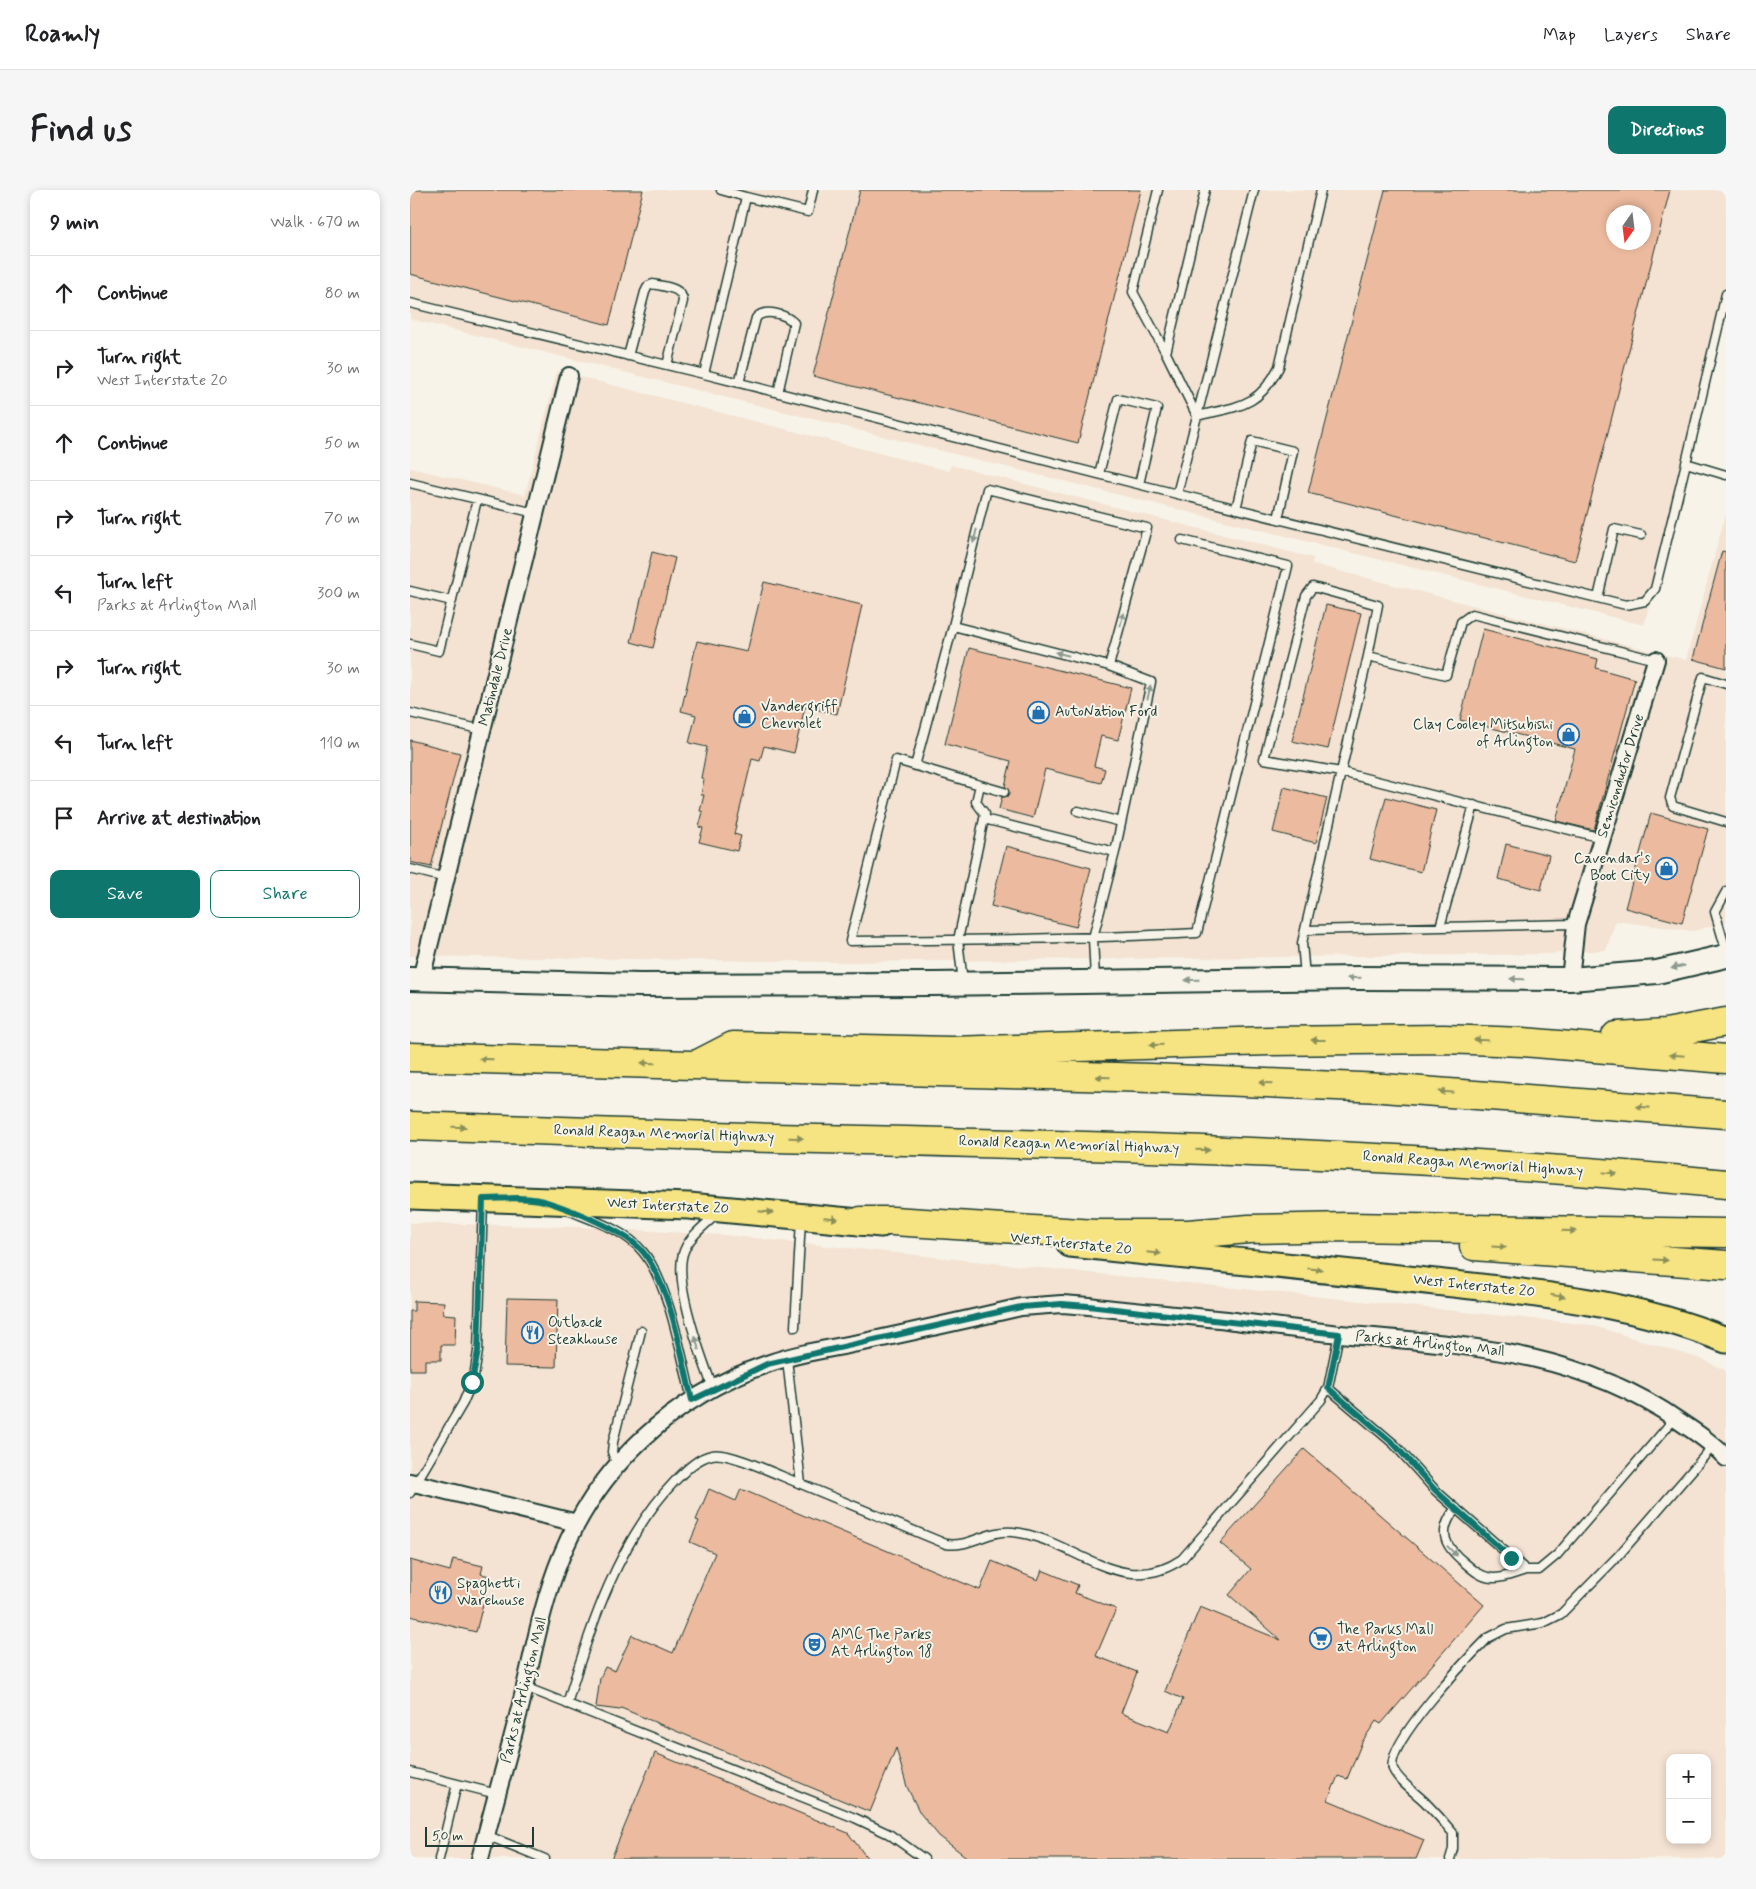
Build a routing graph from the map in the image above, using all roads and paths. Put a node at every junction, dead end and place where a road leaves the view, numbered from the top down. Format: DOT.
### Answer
graph roads {
  1 [pos="721,190"];
  2 [pos="813,190"];
  3 [pos="1158,190"];
  4 [pos="1206,190"];
  5 [pos="1254,190"];
  6 [pos="1321,190"];
  7 [pos="746,197"];
  8 [pos="1726,294"];
  9 [pos="410,303"];
  10 [pos="1166,353"];
  11 [pos="628,356"];
  12 [pos="667,366"];
  13 [pos="704,374"];
  14 [pos="569,376"];
  15 [pos="739,383"];
  16 [pos="778,393"];
  17 [pos="1197,416"];
  18 [pos="1686,463"];
  19 [pos="1099,474"];
  20 [pos="1726,475"];
  21 [pos="410,483"];
  22 [pos="1139,484"];
  23 [pos="1177,494"];
  24 [pos="477,500"];
  25 [pos="1236,508"];
  26 [pos="535,513"];
  27 [pos="1278,519"];
  28 [pos="1641,535"];
  29 [pos="1182,540"];
  30 [pos="410,591"];
  31 [pos="1598,598"];
  32 [pos="452,601"];
  33 [pos="953,626"];
  34 [pos="410,644"];
  35 [pos="1368,656"];
  36 [pos="1656,660"];
  37 [pos="1109,666"];
  38 [pos="1726,684"];
  39 [pos="410,713"];
  40 [pos="483,730"];
  41 [pos="915,766"];
  42 [pos="1341,772"];
  43 [pos="980,785"];
  44 [pos="1004,792"];
  45 [pos="1474,805"];
  46 [pos="1078,811"];
  47 [pos="984,819"];
  48 [pos="1121,822"];
  49 [pos="1726,822"];
  50 [pos="1602,838"];
  51 [pos="1115,852"];
  52 [pos="410,869"];
  53 [pos="446,878"];
  54 [pos="1726,892"];
  55 [pos="1726,907"];
  56 [pos="1715,912"];
  57 [pos="1576,924"];
  58 [pos="1440,927"];
  59 [pos="1306,930"];
  60 [pos="1093,938"];
  61 [pos="958,940"];
  62 [pos="1726,950"];
  63 [pos="1726,956"];
  64 [pos="1305,978"];
  65 [pos="416,979"];
  66 [pos="1570,979"];
  67 [pos="1095,981"];
  68 [pos="964,984"];
  69 [pos="1726,1022"];
  70 [pos="1523,1042"];
  71 [pos="410,1056"];
  72 [pos="1726,1059"];
  73 [pos="697,1065"];
  74 [pos="1726,1114"];
  75 [pos="410,1126"];
  76 [pos="1726,1184"];
  77 [pos="410,1196"];
  78 [pos="483,1199"];
  79 [pos="542,1201"];
  80 [pos="724,1208"];
  81 [pos="801,1216"];
  82 [pos="862,1221"];
  83 [pos="1726,1233"];
  84 [pos="1188,1234"];
  85 [pos="1726,1265"];
  86 [pos="795,1327"];
  87 [pos="640,1331"];
  88 [pos="1339,1334"];
  89 [pos="1726,1340"];
  90 [pos="787,1359"];
  91 [pos="713,1388"];
  92 [pos="1328,1388"];
  93 [pos="692,1400"];
  94 [pos="1675,1418"];
  95 [pos="1714,1445"];
  96 [pos="1726,1458"];
  97 [pos="617,1466"];
  98 [pos="801,1484"];
  99 [pos="412,1486"];
  100 [pos="1456,1508"];
  101 [pos="577,1524"];
  102 [pos="1526,1570"];
  103 [pos="525,1687"];
  104 [pos="567,1704"];
  105 [pos="410,1772"];
  106 [pos="457,1784"];
  107 [pos="497,1794"];
  108 [pos="486,1835"];
  109 [pos="439,1859"];
  110 [pos="480,1859"];
  111 [pos="545,1859"];
  112 [pos="924,1859"];
  113 [pos="1450,1859"];
  1 -- 7 [label="lane"];
  2 -- 7 [label="lane"];
  3 -- 10 [label="lane"];
  4 -- 10 [label="lane"];
  5 -- 17 [label="lane"];
  6 -- 17 [label="lane"];
  7 -- 13 [label="lane"];
  8 -- 18 [label="lane"];
  9 -- 11 [label="lane"];
  10 -- 17 [label="lane"];
  11 -- 12 [label="lane"];
  11 -- 12 [label="lane"];
  12 -- 13 [label="lane"];
  13 -- 15 [label="lane"];
  14 -- 26 [label="street, Matindale Drive"];
  15 -- 16 [label="lane"];
  15 -- 16 [label="lane"];
  16 -- 19 [label="lane"];
  17 -- 23 [label="lane"];
  18 -- 20 [label="lane"];
  18 -- 31 [label="lane"];
  19 -- 22 [label="lane"];
  19 -- 22 [label="lane"];
  21 -- 24 [label="lane"];
  22 -- 23 [label="lane"];
  23 -- 25 [label="lane"];
  24 -- 26 [label="lane"];
  24 -- 32 [label="lane"];
  25 -- 27 [label="lane"];
  25 -- 27 [label="lane"];
  26 -- 40 [label="street, Matindale Drive"];
  27 -- 31 [label="lane"];
  28 -- 31 [label="lane"];
  29 -- 60 [label="lane"];
  30 -- 32 [label="lane"];
  32 -- 34 [label="lane"];
  37 -- 33 [label="lane, one-way"];
  37 -- 33 [label="lane, one-way"];
  33 -- 41 [label="lane"];
  35 -- 36 [label="lane"];
  35 -- 42 [label="lane"];
  35 -- 42 [label="lane"];
  36 -- 50 [label="street, Semiconductor Drive"];
  48 -- 37 [label="lane, one-way"];
  38 -- 49 [label="lane"];
  39 -- 40 [label="lane"];
  40 -- 53 [label="street, Matindale Drive"];
  41 -- 43 [label="lane"];
  41 -- 61 [label="lane"];
  42 -- 45 [label="lane"];
  42 -- 59 [label="lane"];
  43 -- 44 [label="lane"];
  43 -- 47 [label="lane"];
  45 -- 50 [label="lane"];
  45 -- 58 [label="lane"];
  46 -- 48 [label="lane"];
  47 -- 51 [label="lane"];
  47 -- 61 [label="lane"];
  48 -- 51 [label="lane"];
  50 -- 57 [label="street, Semiconductor Drive"];
  51 -- 60 [label="lane"];
  52 -- 53 [label="lane"];
  53 -- 65 [label="street, Matindale Drive"];
  54 -- 56 [label="lane"];
  55 -- 56 [label="lane"];
  56 -- 62 [label="lane"];
  57 -- 58 [label="lane"];
  57 -- 66 [label="street, Semiconductor Drive"];
  58 -- 59 [label="lane"];
  59 -- 64 [label="lane"];
  60 -- 61 [label="lane"];
  60 -- 67 [label="lane"];
  61 -- 68 [label="lane"];
  63 -- 66 [label="main road, one-way"];
  66 -- 64 [label="main road, one-way"];
  64 -- 67 [label="main road, one-way"];
  65 -- 68 [label="main road"];
  67 -- 68 [label="main road"];
  69 -- 70 [label="highway"];
  72 -- 70 [label="highway, one-way"];
  70 -- 73 [label="highway, one-way"];
  73 -- 71 [label="highway, one-way"];
  74 -- 73 [label="highway, one-way"];
  75 -- 76 [label="highway, Ronald Reagan Memorial Highway, one-way"];
  77 -- 78 [label="main road, West Interstate 20"];
  78 -- 79 [label="main road, West Interstate 20"];
  78 -- 99 [label="lane"];
  79 -- 80 [label="main road, West Interstate 20"];
  79 -- 93 [label="lane"];
  80 -- 81 [label="main road, West Interstate 20, one-way"];
  91 -- 80 [label="lane, one-way"];
  81 -- 82 [label="main road, West Interstate 20, one-way"];
  81 -- 86 [label="lane"];
  82 -- 84 [label="highway"];
  82 -- 89 [label="main road, West Interstate 20, one-way"];
  84 -- 83 [label="highway, one-way"];
  84 -- 85 [label="highway, one-way"];
  87 -- 97 [label="lane"];
  88 -- 90 [label="street, Parks at Arlington Mall"];
  88 -- 92 [label="lane"];
  88 -- 94 [label="street, Parks at Arlington Mall"];
  90 -- 91 [label="street, Parks at Arlington Mall"];
  90 -- 98 [label="lane"];
  91 -- 93 [label="street, Parks at Arlington Mall"];
  92 -- 98 [label="lane"];
  92 -- 100 [label="lane"];
  93 -- 97 [label="street, Parks at Arlington Mall"];
  94 -- 95 [label="street, Parks at Arlington Mall"];
  94 -- 102 [label="lane"];
  95 -- 96 [label="street, Parks at Arlington Mall"];
  95 -- 113 [label="lane"];
  97 -- 101 [label="street, Parks at Arlington Mall"];
  98 -- 104 [label="lane"];
  99 -- 101 [label="street"];
  100 -- 102 [label="lane"];
  100 -- 102 [label="lane, one-way"];
  101 -- 103 [label="street, Parks at Arlington Mall"];
  103 -- 104 [label="lane"];
  103 -- 107 [label="street, Parks at Arlington Mall"];
  104 -- 112 [label="lane"];
  105 -- 106 [label="lane"];
  106 -- 107 [label="lane"];
  106 -- 109 [label="lane"];
  107 -- 108 [label="street, Parks at Arlington Mall"];
  108 -- 110 [label="street, Parks at Arlington Mall"];
  108 -- 111 [label="lane"];
}
